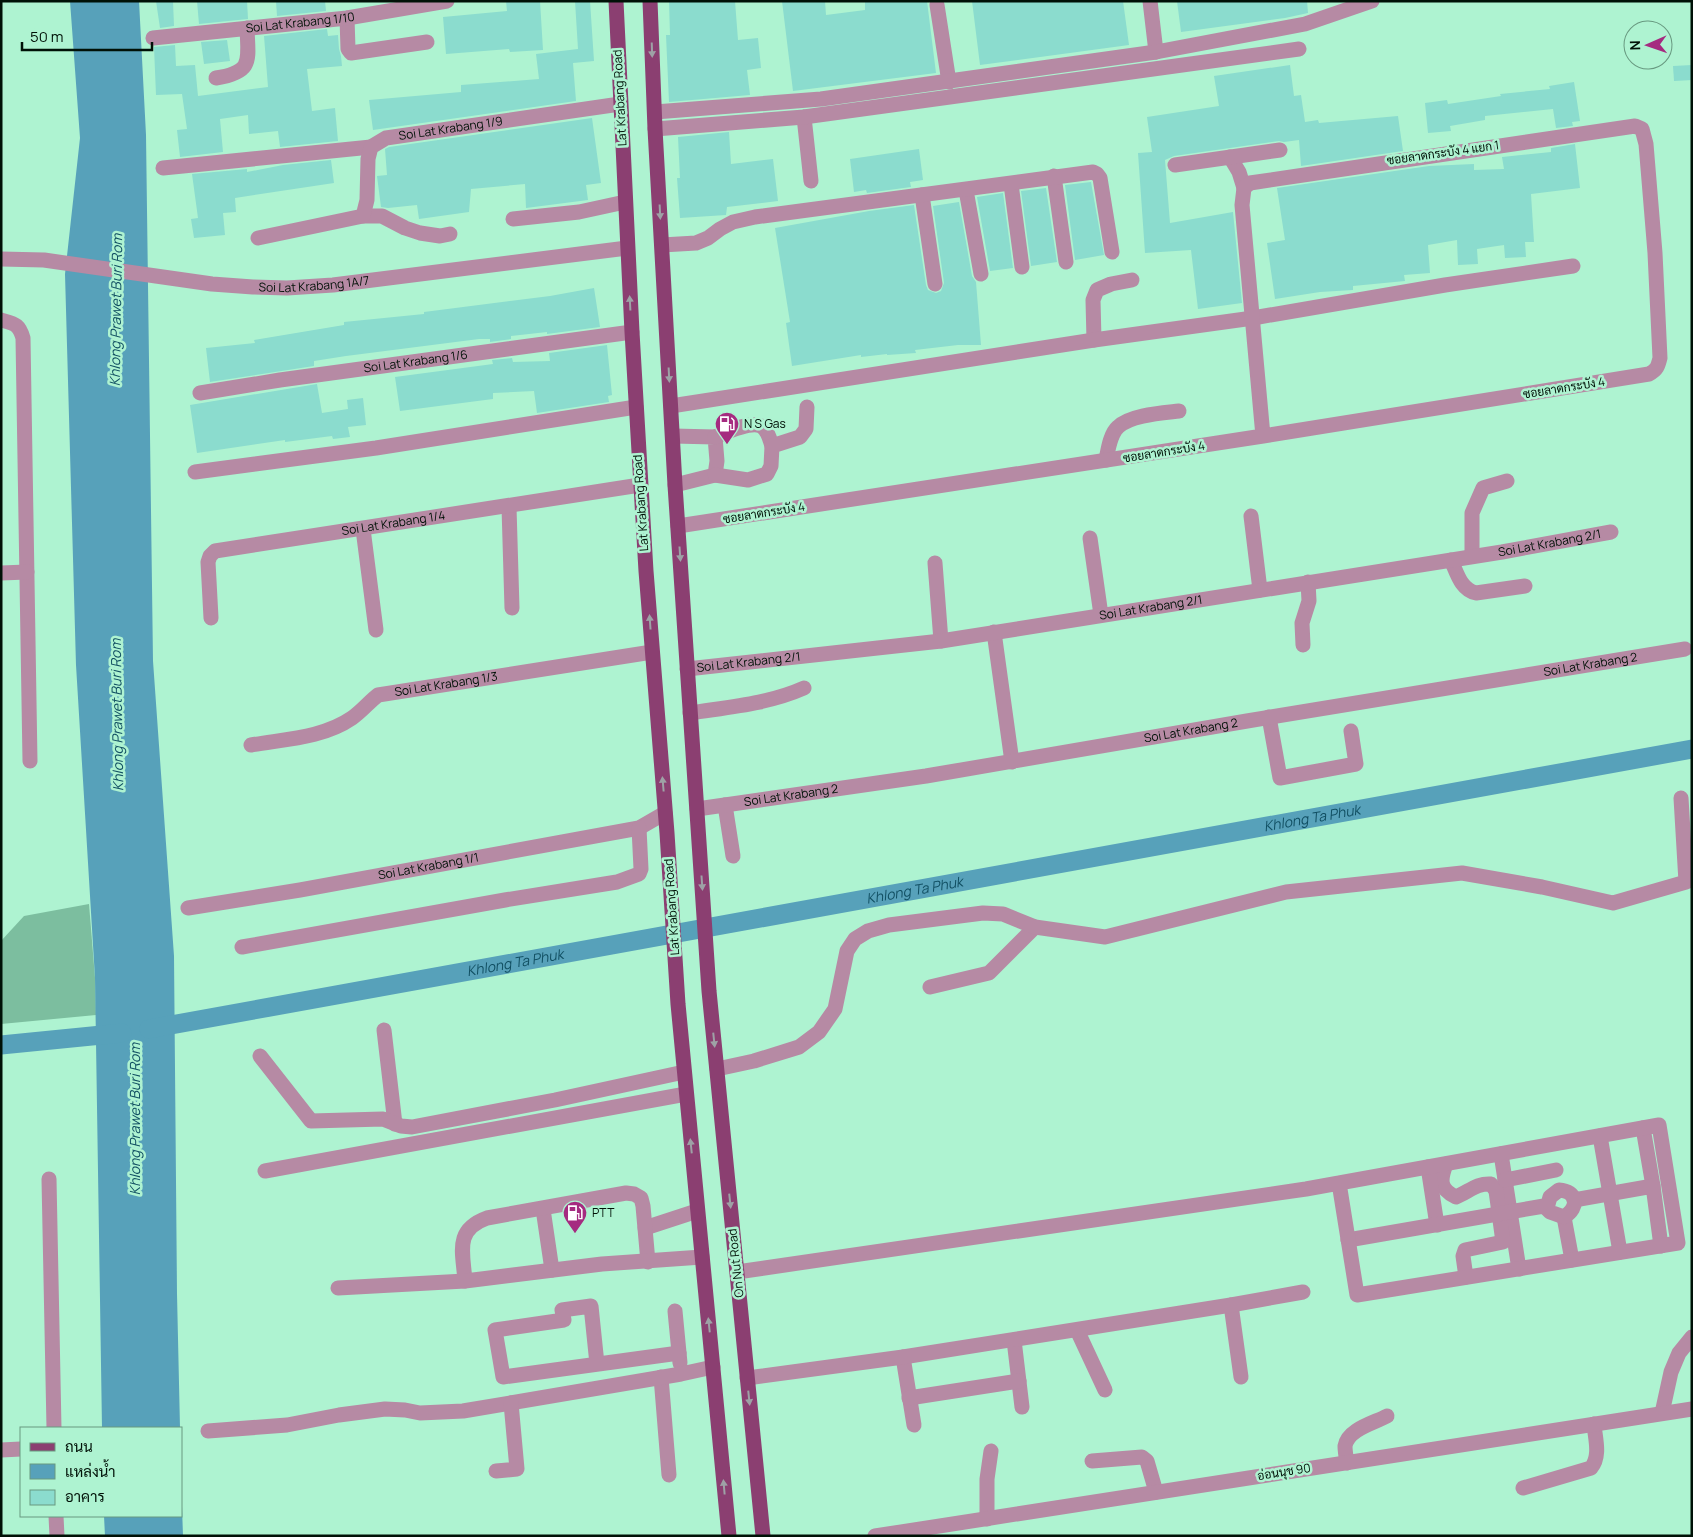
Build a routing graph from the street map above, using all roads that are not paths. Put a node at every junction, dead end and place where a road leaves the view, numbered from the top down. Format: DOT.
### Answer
graph roads {
  1 [pos="447,1"];
  2 [pos="616,1"];
  3 [pos="650,1"];
  4 [pos="1150,1"];
  5 [pos="1372,1"];
  6 [pos="937,5"];
  7 [pos="347,18"];
  8 [pos="247,28"];
  9 [pos="153,38"];
  10 [pos="427,42"];
  11 [pos="1299,49"];
  12 [pos="1156,52"];
  13 [pos="216,78"];
  14 [pos="949,82"];
  15 [pos="620,104"];
  16 [pos="655,112"];
  17 [pos="804,117"];
  18 [pos="655,130"];
  19 [pos="371,147"];
  20 [pos="1280,150"];
  21 [pos="1230,157"];
  22 [pos="1175,165"];
  23 [pos="163,168"];
  24 [pos="1054,176"];
  25 [pos="811,181"];
  26 [pos="1011,184"];
  27 [pos="1244,188"];
  28 [pos="966,190"];
  29 [pos="922,195"];
  30 [pos="625,202"];
  31 [pos="364,216"];
  32 [pos="513,219"];
  33 [pos="450,234"];
  34 [pos="258,238"];
  35 [pos="662,245"];
  36 [pos="627,248"];
  37 [pos="1112,252"];
  38 [pos="1,259"];
  39 [pos="1066,262"];
  40 [pos="1573,266"];
  41 [pos="1022,267"];
  42 [pos="981,274"];
  43 [pos="1132,280"];
  44 [pos="935,284"];
  45 [pos="1253,318"];
  46 [pos="1,320"];
  47 [pos="632,332"];
  48 [pos="1094,340"];
  49 [pos="1649,374"];
  50 [pos="200,393"];
  51 [pos="671,406"];
  52 [pos="636,407"];
  53 [pos="806,407"];
  54 [pos="1179,411"];
  55 [pos="673,436"];
  56 [pos="1263,436"];
  57 [pos="715,437"];
  58 [pos="772,446"];
  59 [pos="1106,460"];
  60 [pos="195,472"];
  61 [pos="716,474"];
  62 [pos="1507,481"];
  63 [pos="640,485"];
  64 [pos="675,485"];
  65 [pos="509,506"];
  66 [pos="1250,516"];
  67 [pos="678,526"];
  68 [pos="363,529"];
  69 [pos="1611,532"];
  70 [pos="1090,538"];
  71 [pos="1472,556"];
  72 [pos="1451,560"];
  73 [pos="935,563"];
  74 [pos="27,572"];
  75 [pos="1,573"];
  76 [pos="1308,582"];
  77 [pos="1525,586"];
  78 [pos="1260,590"];
  79 [pos="512,608"];
  80 [pos="1101,615"];
  81 [pos="211,618"];
  82 [pos="376,630"];
  83 [pos="994,632"];
  84 [pos="941,641"];
  85 [pos="1303,644"];
  86 [pos="1685,649"];
  87 [pos="652,652"];
  88 [pos="687,669"];
  89 [pos="804,688"];
  90 [pos="690,713"];
  91 [pos="1269,717"];
  92 [pos="1350,730"];
  93 [pos="251,745"];
  94 [pos="30,761"];
  95 [pos="1012,762"];
  96 [pos="1681,798"];
  97 [pos="725,805"];
  98 [pos="697,809"];
  99 [pos="665,812"];
  100 [pos="639,828"];
  101 [pos="732,856"];
  102 [pos="188,908"];
  103 [pos="1035,927"];
  104 [pos="242,947"];
  105 [pos="930,987"];
  106 [pos="384,1030"];
  107 [pos="260,1056"];
  108 [pos="717,1069"];
  109 [pos="684,1072"];
  110 [pos="686,1094"];
  111 [pos="395,1124"];
  112 [pos="1643,1128"];
  113 [pos="1600,1136"];
  114 [pos="1553,1144"];
  115 [pos="1500,1154"];
  116 [pos="1446,1164"];
  117 [pos="1428,1167"];
  118 [pos="1556,1170"];
  119 [pos="265,1171"];
  120 [pos="49,1179"];
  121 [pos="1505,1180"];
  122 [pos="1339,1183"];
  123 [pos="1653,1186"];
  124 [pos="1559,1190"];
  125 [pos="1610,1193"];
  126 [pos="1574,1200"];
  127 [pos="1546,1208"];
  128 [pos="542,1209"];
  129 [pos="697,1211"];
  130 [pos="1505,1213"];
  131 [pos="1564,1216"];
  132 [pos="1437,1225"];
  133 [pos="645,1228"];
  134 [pos="1348,1240"];
  135 [pos="1661,1246"];
  136 [pos="1620,1252"];
  137 [pos="702,1257"];
  138 [pos="1572,1260"];
  139 [pos="648,1262"];
  140 [pos="1519,1268"];
  141 [pos="552,1270"];
  142 [pos="737,1272"];
  143 [pos="1466,1277"];
  144 [pos="466,1281"];
  145 [pos="338,1288"];
  146 [pos="1303,1292"];
  147 [pos="1231,1305"];
  148 [pos="675,1311"];
  149 [pos="1077,1330"];
  150 [pos="1692,1337"];
  151 [pos="1014,1340"];
  152 [pos="679,1353"];
  153 [pos="903,1357"];
  154 [pos="597,1364"];
  155 [pos="713,1367"];
  156 [pos="681,1374"];
  157 [pos="1241,1377"];
  158 [pos="660,1378"];
  159 [pos="747,1378"];
  160 [pos="1019,1381"];
  161 [pos="1105,1390"];
  162 [pos="910,1398"];
  163 [pos="511,1403"];
  164 [pos="1022,1407"];
  165 [pos="1692,1409"];
  166 [pos="1662,1413"];
  167 [pos="1387,1416"];
  168 [pos="1594,1424"];
  169 [pos="914,1425"];
  170 [pos="54,1427"];
  171 [pos="208,1431"];
  172 [pos="20,1449"];
  173 [pos="1,1450"];
  174 [pos="992,1451"];
  175 [pos="1092,1461"];
  176 [pos="1347,1462"];
  177 [pos="496,1471"];
  178 [pos="669,1475"];
  179 [pos="1524,1488"];
  180 [pos="1156,1492"];
  181 [pos="56,1517"];
  182 [pos="987,1519"];
  183 [pos="57,1536"];
  184 [pos="729,1536"];
  185 [pos="763,1536"];
  186 [pos="876,1536"];
  1 -- 7 [label="street, Soi Lat Krabang 1/10"];
  2 -- 15 [label="main road, Lat Krabang Road"];
  3 -- 16 [label="main road, one-way"];
  4 -- 12 [label="street"];
  5 -- 12 [label="street"];
  6 -- 14 [label="street"];
  7 -- 8 [label="street, Soi Lat Krabang 1/10"];
  7 -- 10 [label="street"];
  8 -- 9 [label="street, Soi Lat Krabang 1/10"];
  8 -- 13 [label="street"];
  11 -- 17 [label="street"];
  12 -- 14 [label="street"];
  14 -- 16 [label="street"];
  15 -- 19 [label="street, Soi Lat Krabang 1/9"];
  15 -- 30 [label="main road, Lat Krabang Road"];
  16 -- 18 [label="main road"];
  17 -- 18 [label="street"];
  17 -- 25 [label="street"];
  18 -- 35 [label="main road, one-way"];
  19 -- 23 [label="street, Soi Lat Krabang 1/9"];
  19 -- 31 [label="street"];
  20 -- 21 [label="street"];
  21 -- 22 [label="street"];
  21 -- 27 [label="street"];
  24 -- 26 [label="street"];
  24 -- 37 [label="street"];
  24 -- 39 [label="street"];
  26 -- 28 [label="street"];
  26 -- 41 [label="street"];
  27 -- 45 [label="street"];
  27 -- 49 [label="street, ซอยลาดกระบัง 4 แยก 1"];
  28 -- 29 [label="street"];
  28 -- 42 [label="street"];
  29 -- 35 [label="street"];
  29 -- 44 [label="street"];
  30 -- 32 [label="street"];
  30 -- 36 [label="main road, Lat Krabang Road"];
  31 -- 33 [label="street"];
  31 -- 34 [label="street"];
  35 -- 51 [label="main road, one-way"];
  36 -- 38 [label="street, Soi Lat Krabang 1A/7"];
  47 -- 36 [label="main road, Lat Krabang Road, one-way"];
  40 -- 45 [label="street"];
  43 -- 48 [label="street"];
  45 -- 48 [label="street"];
  45 -- 56 [label="street"];
  46 -- 74 [label="street"];
  47 -- 50 [label="street, Soi Lat Krabang 1/6"];
  47 -- 52 [label="main road, Lat Krabang Road"];
  48 -- 51 [label="street"];
  49 -- 56 [label="street, ซอยลาดกระบัง 4"];
  51 -- 55 [label="main road"];
  52 -- 60 [label="street"];
  52 -- 63 [label="main road, Lat Krabang Road"];
  53 -- 58 [label="street"];
  54 -- 59 [label="street"];
  55 -- 57 [label="street"];
  55 -- 64 [label="main road"];
  56 -- 59 [label="street, ซอยลาดกระบัง 4"];
  57 -- 58 [label="street"];
  57 -- 61 [label="street"];
  58 -- 61 [label="street"];
  59 -- 67 [label="street, ซอยลาดกระบัง 4"];
  61 -- 64 [label="street"];
  62 -- 71 [label="street"];
  63 -- 65 [label="street, Soi Lat Krabang 1/4"];
  87 -- 63 [label="main road, Lat Krabang Road, one-way"];
  64 -- 67 [label="main road"];
  65 -- 68 [label="street, Soi Lat Krabang 1/4"];
  65 -- 79 [label="street"];
  66 -- 78 [label="street"];
  67 -- 88 [label="main road, one-way"];
  68 -- 81 [label="street, Soi Lat Krabang 1/4"];
  68 -- 82 [label="street"];
  69 -- 71 [label="street, Soi Lat Krabang 2/1"];
  70 -- 80 [label="street"];
  71 -- 72 [label="street, Soi Lat Krabang 2/1"];
  72 -- 76 [label="street, Soi Lat Krabang 2/1"];
  72 -- 77 [label="street"];
  73 -- 84 [label="street"];
  74 -- 75 [label="street"];
  74 -- 94 [label="street"];
  76 -- 78 [label="street, Soi Lat Krabang 2/1"];
  76 -- 85 [label="street"];
  78 -- 80 [label="street, Soi Lat Krabang 2/1"];
  80 -- 83 [label="street, Soi Lat Krabang 2/1"];
  83 -- 84 [label="street, Soi Lat Krabang 2/1"];
  83 -- 95 [label="street"];
  84 -- 88 [label="street, Soi Lat Krabang 2/1"];
  86 -- 91 [label="street, Soi Lat Krabang 2"];
  87 -- 93 [label="street, Soi Lat Krabang 1/3"];
  99 -- 87 [label="main road, Lat Krabang Road, one-way"];
  88 -- 90 [label="main road"];
  89 -- 90 [label="street"];
  90 -- 98 [label="main road"];
  91 -- 92 [label="street"];
  91 -- 95 [label="street, Soi Lat Krabang 2"];
  95 -- 97 [label="street, Soi Lat Krabang 2"];
  96 -- 103 [label="street"];
  97 -- 98 [label="street, Soi Lat Krabang 2"];
  97 -- 101 [label="street"];
  98 -- 108 [label="main road, On Nut Road, one-way"];
  99 -- 100 [label="street, Soi Lat Krabang 1/1"];
  99 -- 109 [label="main road, Lat Krabang Road"];
  100 -- 102 [label="street, Soi Lat Krabang 1/1"];
  100 -- 104 [label="street"];
  103 -- 105 [label="street"];
  103 -- 108 [label="street"];
  106 -- 111 [label="street"];
  107 -- 111 [label="street"];
  108 -- 142 [label="main road, On Nut Road, one-way"];
  109 -- 110 [label="main road"];
  109 -- 111 [label="street"];
  110 -- 119 [label="street"];
  129 -- 110 [label="main road, one-way"];
  112 -- 113 [label="street"];
  112 -- 123 [label="street"];
  112 -- 135 [label="street"];
  113 -- 114 [label="street"];
  113 -- 125 [label="street"];
  114 -- 115 [label="street"];
  114 -- 118 [label="street"];
  115 -- 116 [label="street"];
  115 -- 121 [label="street"];
  116 -- 117 [label="street"];
  116 -- 130 [label="street"];
  117 -- 122 [label="street"];
  117 -- 132 [label="street"];
  118 -- 121 [label="street"];
  118 -- 124 [label="street"];
  120 -- 170 [label="street"];
  121 -- 130 [label="street"];
  122 -- 134 [label="street"];
  122 -- 142 [label="street"];
  123 -- 125 [label="street"];
  123 -- 135 [label="street"];
  124 -- 126 [label="street"];
  124 -- 127 [label="street"];
  125 -- 126 [label="street"];
  125 -- 136 [label="street"];
  126 -- 131 [label="street"];
  127 -- 130 [label="street"];
  127 -- 131 [label="street"];
  128 -- 133 [label="street"];
  128 -- 141 [label="street"];
  128 -- 144 [label="street"];
  129 -- 133 [label="street"];
  129 -- 137 [label="main road"];
  130 -- 132 [label="street"];
  130 -- 140 [label="street"];
  130 -- 143 [label="street"];
  131 -- 138 [label="street"];
  132 -- 134 [label="street"];
  133 -- 139 [label="street"];
  134 -- 143 [label="street"];
  135 -- 136 [label="street"];
  136 -- 138 [label="street"];
  137 -- 139 [label="street"];
  155 -- 137 [label="main road, one-way"];
  138 -- 140 [label="street"];
  139 -- 141 [label="street"];
  140 -- 143 [label="street"];
  141 -- 144 [label="street"];
  142 -- 159 [label="main road, On Nut Road"];
  144 -- 145 [label="street"];
  146 -- 147 [label="street"];
  147 -- 149 [label="street"];
  147 -- 157 [label="street"];
  148 -- 152 [label="street"];
  149 -- 151 [label="street"];
  149 -- 161 [label="street"];
  150 -- 166 [label="street"];
  151 -- 153 [label="street"];
  151 -- 160 [label="street"];
  152 -- 154 [label="street"];
  152 -- 156 [label="street"];
  153 -- 159 [label="street"];
  153 -- 162 [label="street"];
  154 -- 154 [label="street"];
  155 -- 156 [label="street"];
  184 -- 155 [label="main road, one-way"];
  156 -- 158 [label="street"];
  158 -- 163 [label="street"];
  158 -- 178 [label="street"];
  159 -- 185 [label="main road, On Nut Road, one-way"];
  160 -- 162 [label="street"];
  160 -- 164 [label="street"];
  162 -- 169 [label="street"];
  163 -- 171 [label="street"];
  163 -- 177 [label="street"];
  165 -- 166 [label="street, อ่อนนุช 90"];
  166 -- 168 [label="street, อ่อนนุช 90"];
  167 -- 176 [label="street"];
  168 -- 176 [label="street, อ่อนนุช 90"];
  168 -- 179 [label="street"];
  172 -- 173 [label="street"];
  174 -- 182 [label="street"];
  175 -- 180 [label="street"];
  176 -- 180 [label="street, อ่อนนุช 90"];
  180 -- 182 [label="street, อ่อนนุช 90"];
  181 -- 183 [label="street"];
  182 -- 186 [label="street, อ่อนนุช 90"];
}
